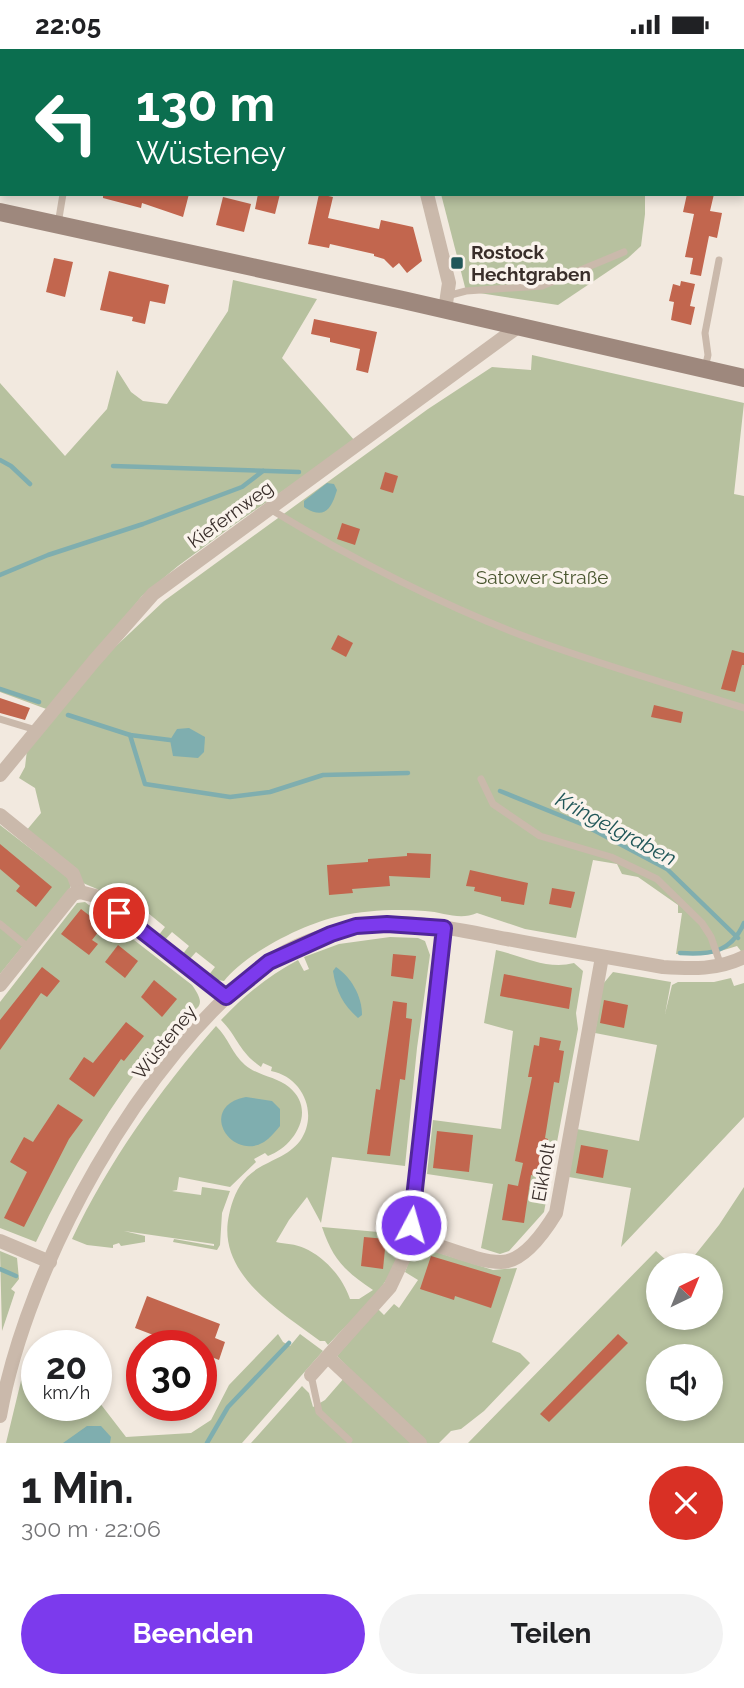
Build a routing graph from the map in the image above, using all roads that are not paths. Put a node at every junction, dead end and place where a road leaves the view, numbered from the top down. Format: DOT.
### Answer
graph roads {
  1 [pos="63,196"];
  2 [pos="427,196"];
  3 [pos="0,212"];
  4 [pos="58,224"];
  5 [pos="624,251"];
  6 [pos="719,260"];
  7 [pos="446,303"];
  8 [pos="519,326"];
  9 [pos="705,369"];
  10 [pos="744,378"];
  11 [pos="270,509"];
  12 [pos="744,708"];
  13 [pos="0,719"];
  14 [pos="37,730"];
  15 [pos="0,775"];
  16 [pos="481,779"];
  17 [pos="0,815"];
  18 [pos="80,892"];
  19 [pos="0,924"];
  20 [pos="444,928"];
  21 [pos="30,948"];
  22 [pos="602,957"];
  23 [pos="744,957"];
  24 [pos="721,966"];
  25 [pos="0,985"];
  26 [pos="226,997"];
  27 [pos="416,1237"];
  28 [pos="0,1241"];
  29 [pos="50,1262"];
  30 [pos="328,1357"];
  31 [pos="311,1375"];
  32 [pos="2,1394"];
  33 [pos="0,1416"];
  34 [pos="349,1440"];
  35 [pos="419,1443"];
  1 -- 4 [label="lane"];
  2 -- 7 [label="street"];
  3 -- 4 [label="main road"];
  4 -- 7 [label="main road"];
  5 -- 7 [label="lane"];
  6 -- 9 [label="lane"];
  7 -- 8 [label="main road"];
  8 -- 9 [label="main road"];
  8 -- 11 [label="street, Kiefernweg"];
  9 -- 10 [label="main road"];
  11 -- 12 [label="lane"];
  11 -- 14 [label="street, Kiefernweg"];
  13 -- 14 [label="lane"];
  14 -- 15 [label="street, Kiefernweg"];
  16 -- 24 [label="lane"];
  17 -- 18 [label="street"];
  18 -- 21 [label="street"];
  18 -- 26 [label="street"];
  19 -- 21 [label="lane"];
  20 -- 22 [label="street, Wüsteney"];
  20 -- 26 [label="street, Wüsteney"];
  20 -- 27 [label="street"];
  21 -- 25 [label="street"];
  22 -- 24 [label="street, Wüsteney"];
  22 -- 27 [label="street, Eikholt"];
  23 -- 24 [label="street, Wüsteney"];
  26 -- 29 [label="street, Wüsteney"];
  27 -- 30 [label="street"];
  28 -- 29 [label="street"];
  29 -- 32 [label="street, Wüsteney"];
  30 -- 31 [label="street"];
  30 -- 35 [label="street"];
  31 -- 34 [label="lane"];
  32 -- 33 [label="street, Wüsteney"];
}
